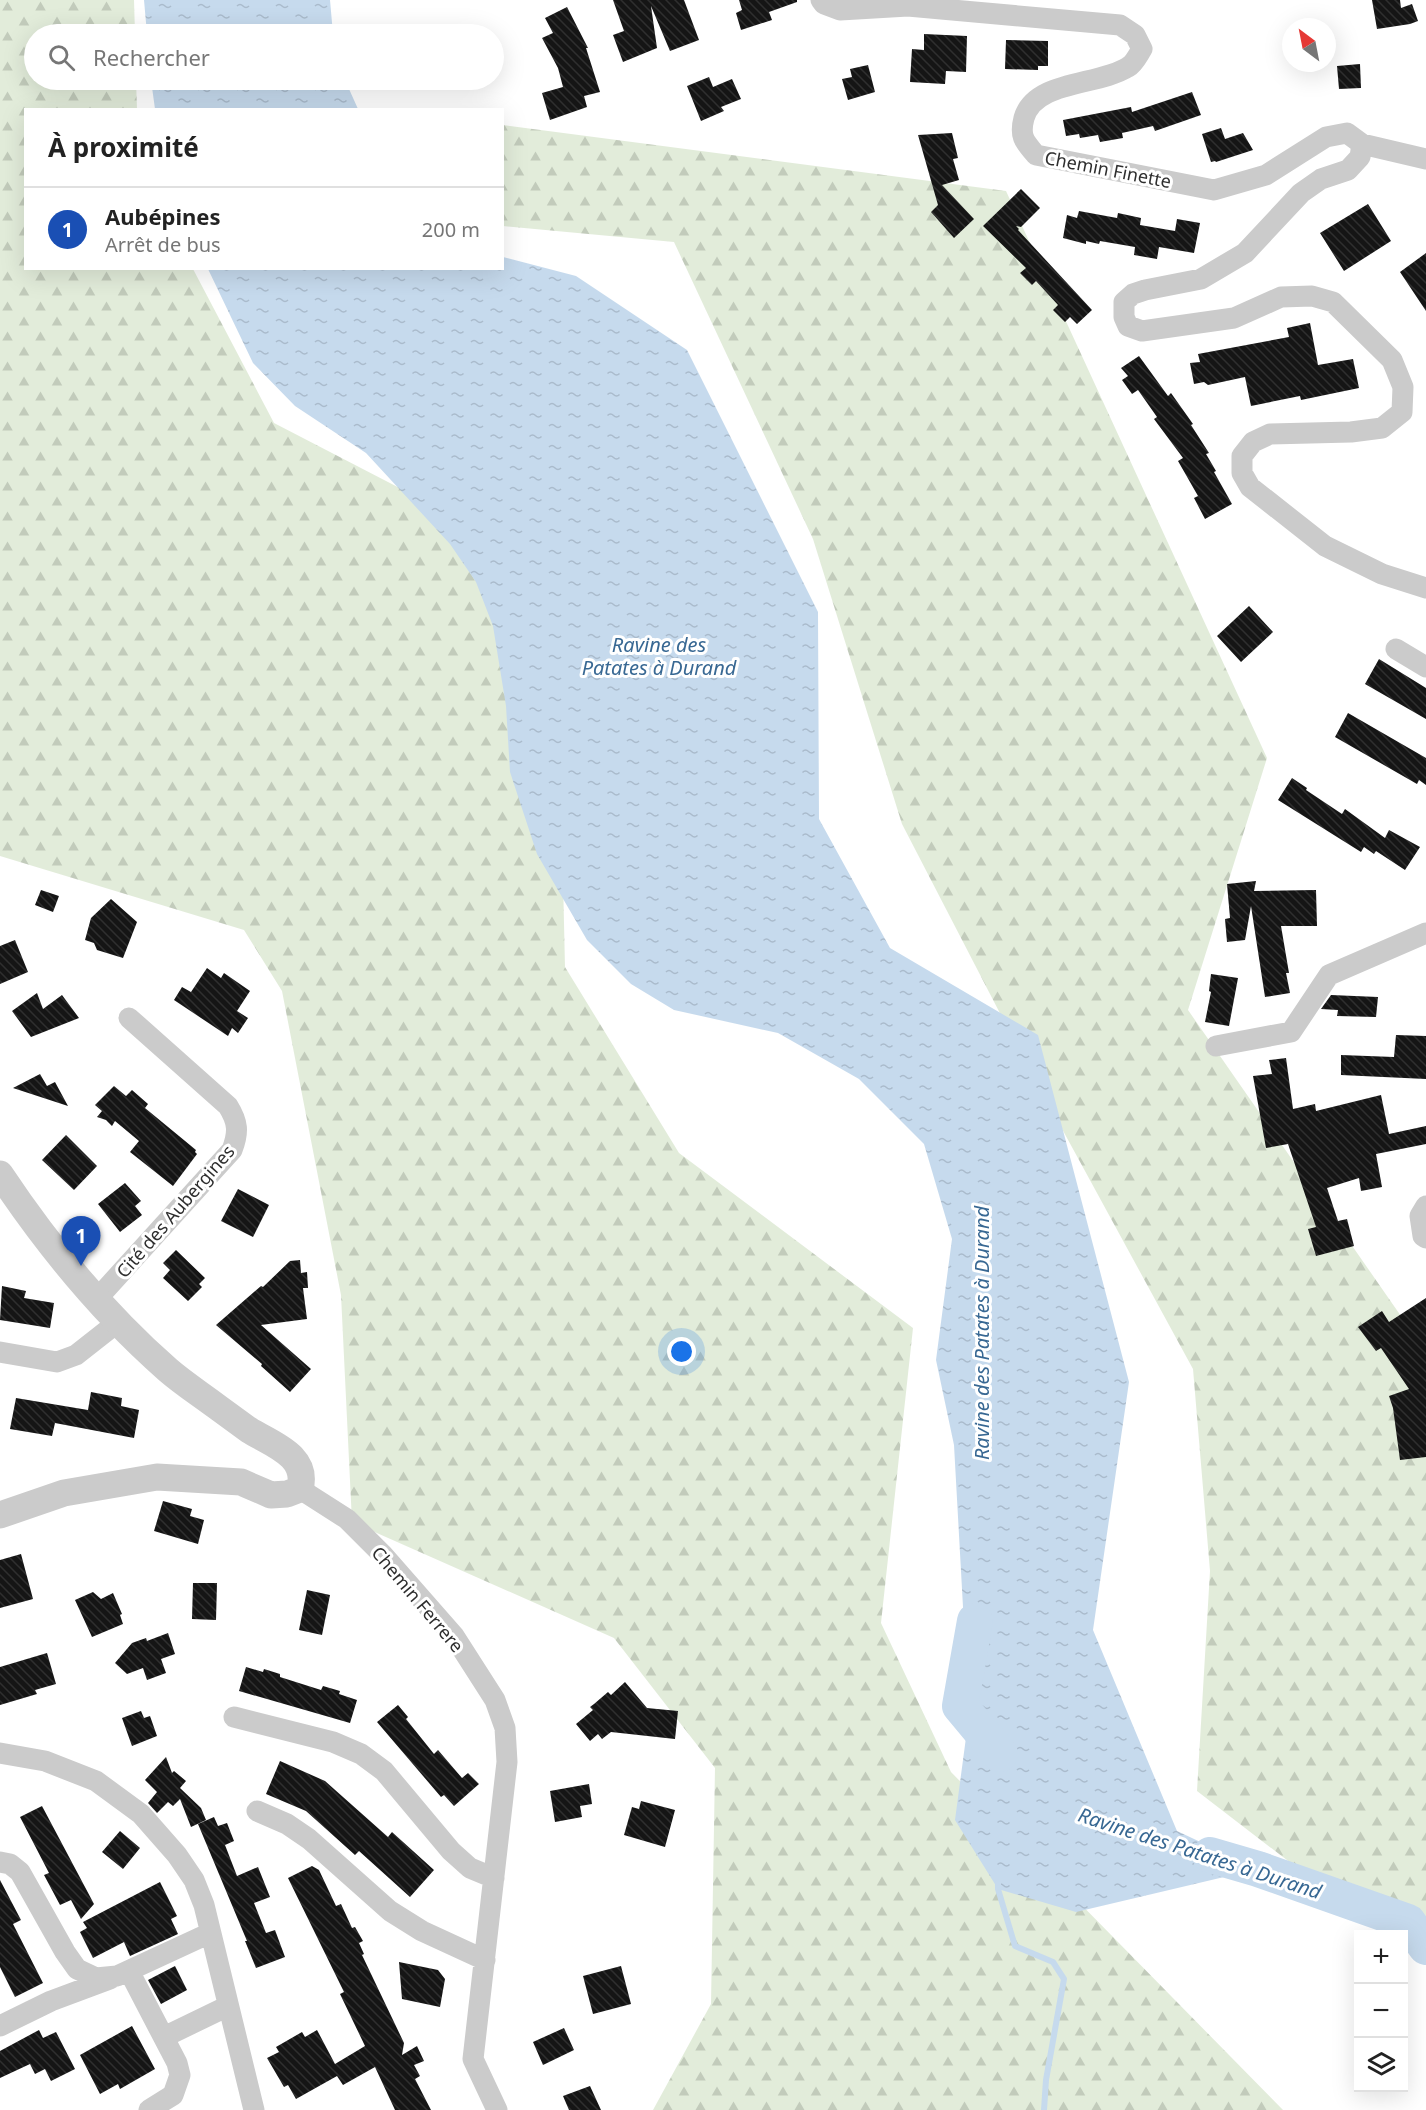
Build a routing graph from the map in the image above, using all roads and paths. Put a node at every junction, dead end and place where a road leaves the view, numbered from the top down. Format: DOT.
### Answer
graph roads {
  1 [pos="821,0"];
  2 [pos="1362,144"];
  3 [pos="1426,159"];
  4 [pos="1426,588"];
  5 [pos="1396,649"];
  6 [pos="1426,667"];
  7 [pos="1426,933"];
  8 [pos="129,1018"];
  9 [pos="1216,1046"];
  10 [pos="2,1179"];
  11 [pos="1426,1206"];
  12 [pos="1426,1238"];
  13 [pos="96,1300"];
  14 [pos="118,1322"];
  15 [pos="0,1352"];
  16 [pos="300,1489"];
  17 [pos="0,1515"];
  18 [pos="234,1717"];
  19 [pos="0,1753"];
  20 [pos="257,1811"];
  21 [pos="0,1862"];
  22 [pos="494,1878"];
  23 [pos="210,1933"];
  24 [pos="485,1960"];
  25 [pos="123,1974"];
  26 [pos="228,2007"];
  27 [pos="0,2026"];
  28 [pos="164,2037"];
  29 [pos="149,2110"];
  30 [pos="254,2110"];
  31 [pos="497,2110"];
  1 -- 2 [label="street, Chemin Finette"];
  2 -- 3 [label="street, Chemin Finette"];
  2 -- 4 [label="street"];
  5 -- 6 [label="street"];
  7 -- 9 [label="street"];
  8 -- 13 [label="street, Cité des Aubergines"];
  10 -- 13 [label="street"];
  11 -- 12 [label="street"];
  13 -- 14 [label="street"];
  14 -- 15 [label="street"];
  14 -- 16 [label="street"];
  16 -- 17 [label="street"];
  16 -- 22 [label="street, Chemin Ferrere"];
  18 -- 22 [label="street"];
  19 -- 23 [label="street"];
  20 -- 24 [label="street"];
  21 -- 25 [label="street"];
  22 -- 24 [label="street, Chemin Ferrere"];
  23 -- 25 [label="street"];
  23 -- 26 [label="street"];
  24 -- 31 [label="street, Chemin Ferrere"];
  25 -- 27 [label="street"];
  25 -- 28 [label="street"];
  26 -- 28 [label="street"];
  26 -- 30 [label="street"];
  28 -- 29 [label="street"];
}
